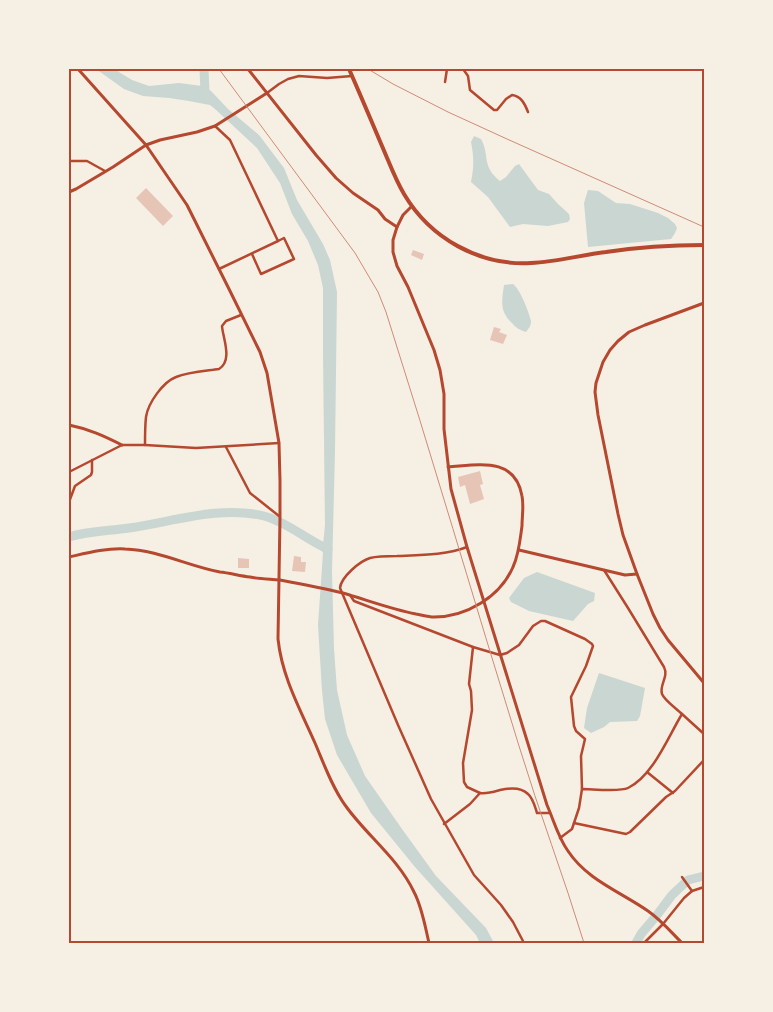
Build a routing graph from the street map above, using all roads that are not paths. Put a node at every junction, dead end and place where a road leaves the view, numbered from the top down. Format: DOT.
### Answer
graph roads {
  1 [pos="78,69"];
  2 [pos="248,69"];
  3 [pos="349,69"];
  4 [pos="447,69"];
  5 [pos="463,69"];
  6 [pos="352,76"];
  7 [pos="445,82"];
  8 [pos="267,93"];
  9 [pos="528,112"];
  10 [pos="215,126"];
  11 [pos="146,145"];
  12 [pos="69,161"];
  13 [pos="105,171"];
  14 [pos="69,192"];
  15 [pos="412,206"];
  16 [pos="396,227"];
  17 [pos="278,241"];
  18 [pos="704,245"];
  19 [pos="252,254"];
  20 [pos="219,270"];
  21 [pos="704,303"];
  22 [pos="241,315"];
  23 [pos="69,425"];
  24 [pos="278,443"];
  25 [pos="122,445"];
  26 [pos="145,445"];
  27 [pos="225,446"];
  28 [pos="92,460"];
  29 [pos="448,467"];
  30 [pos="69,472"];
  31 [pos="69,502"];
  32 [pos="280,517"];
  33 [pos="467,547"];
  34 [pos="518,550"];
  35 [pos="69,557"];
  36 [pos="604,570"];
  37 [pos="637,574"];
  38 [pos="279,580"];
  39 [pos="342,593"];
  40 [pos="350,595"];
  41 [pos="473,647"];
  42 [pos="500,655"];
  43 [pos="704,683"];
  44 [pos="682,714"];
  45 [pos="704,734"];
  46 [pos="704,760"];
  47 [pos="647,772"];
  48 [pos="582,789"];
  49 [pos="673,792"];
  50 [pos="480,793"];
  51 [pos="550,813"];
  52 [pos="574,823"];
  53 [pos="444,824"];
  54 [pos="560,838"];
  55 [pos="682,877"];
  56 [pos="704,887"];
  57 [pos="692,891"];
  58 [pos="663,924"];
  59 [pos="429,943"];
  60 [pos="524,943"];
  61 [pos="644,943"];
  62 [pos="682,943"];
  1 -- 11 [label="main road"];
  2 -- 8 [label="main road"];
  3 -- 6 [label="highway"];
  4 -- 7 [label="street"];
  5 -- 9 [label="street"];
  6 -- 8 [label="street"];
  6 -- 15 [label="highway"];
  8 -- 10 [label="main road"];
  8 -- 16 [label="main road"];
  10 -- 11 [label="main road"];
  10 -- 17 [label="street"];
  11 -- 13 [label="main road"];
  11 -- 20 [label="main road"];
  12 -- 13 [label="street"];
  13 -- 14 [label="main road"];
  15 -- 16 [label="main road"];
  15 -- 18 [label="highway"];
  16 -- 29 [label="main road"];
  17 -- 19 [label="street"];
  17 -- 19 [label="street"];
  19 -- 20 [label="street"];
  20 -- 22 [label="main road"];
  21 -- 37 [label="main road"];
  22 -- 24 [label="main road"];
  22 -- 26 [label="street"];
  23 -- 25 [label="main road"];
  24 -- 27 [label="street"];
  24 -- 32 [label="main road"];
  25 -- 26 [label="street"];
  25 -- 28 [label="street"];
  26 -- 27 [label="street"];
  27 -- 32 [label="street"];
  28 -- 30 [label="street"];
  28 -- 31 [label="street"];
  29 -- 33 [label="main road"];
  29 -- 34 [label="main road"];
  32 -- 38 [label="main road"];
  33 -- 39 [label="street"];
  33 -- 42 [label="main road"];
  34 -- 36 [label="main road"];
  34 -- 40 [label="main road"];
  35 -- 38 [label="main road"];
  36 -- 37 [label="main road"];
  36 -- 44 [label="street"];
  37 -- 43 [label="main road"];
  38 -- 39 [label="main road"];
  38 -- 59 [label="main road"];
  39 -- 40 [label="main road"];
  39 -- 53 [label="street"];
  40 -- 41 [label="street"];
  41 -- 42 [label="street"];
  41 -- 50 [label="street"];
  42 -- 48 [label="street"];
  42 -- 51 [label="main road"];
  44 -- 45 [label="street"];
  44 -- 47 [label="street"];
  46 -- 49 [label="street"];
  47 -- 48 [label="street"];
  47 -- 49 [label="street"];
  48 -- 52 [label="street"];
  49 -- 52 [label="street"];
  50 -- 51 [label="street"];
  50 -- 53 [label="street"];
  51 -- 54 [label="main road"];
  52 -- 54 [label="street"];
  53 -- 60 [label="street"];
  54 -- 58 [label="main road"];
  55 -- 57 [label="street"];
  56 -- 57 [label="street"];
  57 -- 58 [label="street"];
  58 -- 61 [label="street"];
  58 -- 62 [label="main road"];
}
